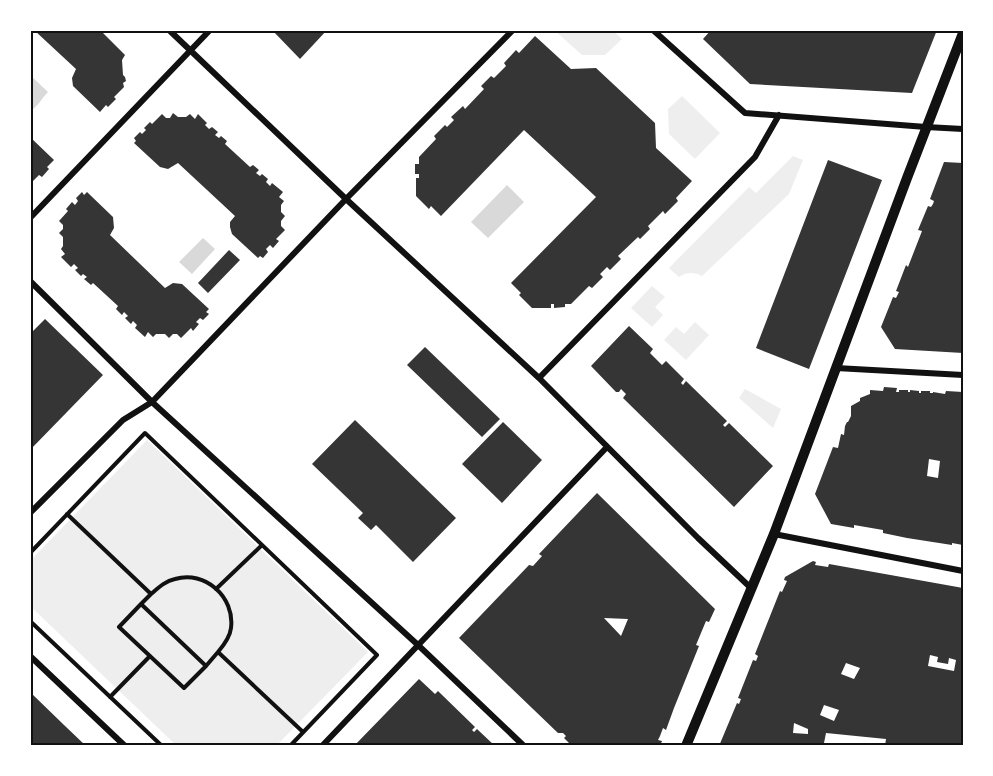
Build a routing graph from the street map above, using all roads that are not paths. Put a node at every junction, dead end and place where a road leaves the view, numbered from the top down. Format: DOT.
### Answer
graph roads {
  1 [pos="169,30"];
  2 [pos="210,30"];
  3 [pos="513,30"];
  4 [pos="653,30"];
  5 [pos="963,33"];
  6 [pos="190,50"];
  7 [pos="778,115"];
  8 [pos="926,127"];
  9 [pos="963,129"];
  10 [pos="346,199"];
  11 [pos="30,218"];
  12 [pos="30,280"];
  13 [pos="835,368"];
  14 [pos="963,375"];
  15 [pos="539,378"];
  16 [pos="153,402"];
  17 [pos="607,447"];
  18 [pos="30,513"];
  19 [pos="774,534"];
  20 [pos="963,571"];
  21 [pos="751,588"];
  22 [pos="418,645"];
  23 [pos="30,656"];
  24 [pos="125,746"];
  25 [pos="322,746"];
  26 [pos="524,746"];
  27 [pos="686,746"];
  1 -- 6 [label="street"];
  2 -- 6 [label="street"];
  3 -- 10 [label="street"];
  4 -- 7 [label="street"];
  5 -- 8 [label="street"];
  6 -- 10 [label="street"];
  6 -- 11 [label="street"];
  7 -- 8 [label="street"];
  7 -- 15 [label="street"];
  8 -- 9 [label="street"];
  8 -- 13 [label="street"];
  10 -- 15 [label="street"];
  10 -- 16 [label="street"];
  12 -- 16 [label="street"];
  13 -- 14 [label="street"];
  13 -- 19 [label="street"];
  15 -- 17 [label="street"];
  16 -- 18 [label="street"];
  16 -- 22 [label="street"];
  17 -- 21 [label="street"];
  17 -- 22 [label="street"];
  19 -- 20 [label="street"];
  19 -- 21 [label="street"];
  21 -- 27 [label="street"];
  22 -- 25 [label="street"];
  22 -- 26 [label="street"];
  23 -- 24 [label="street"];
}
